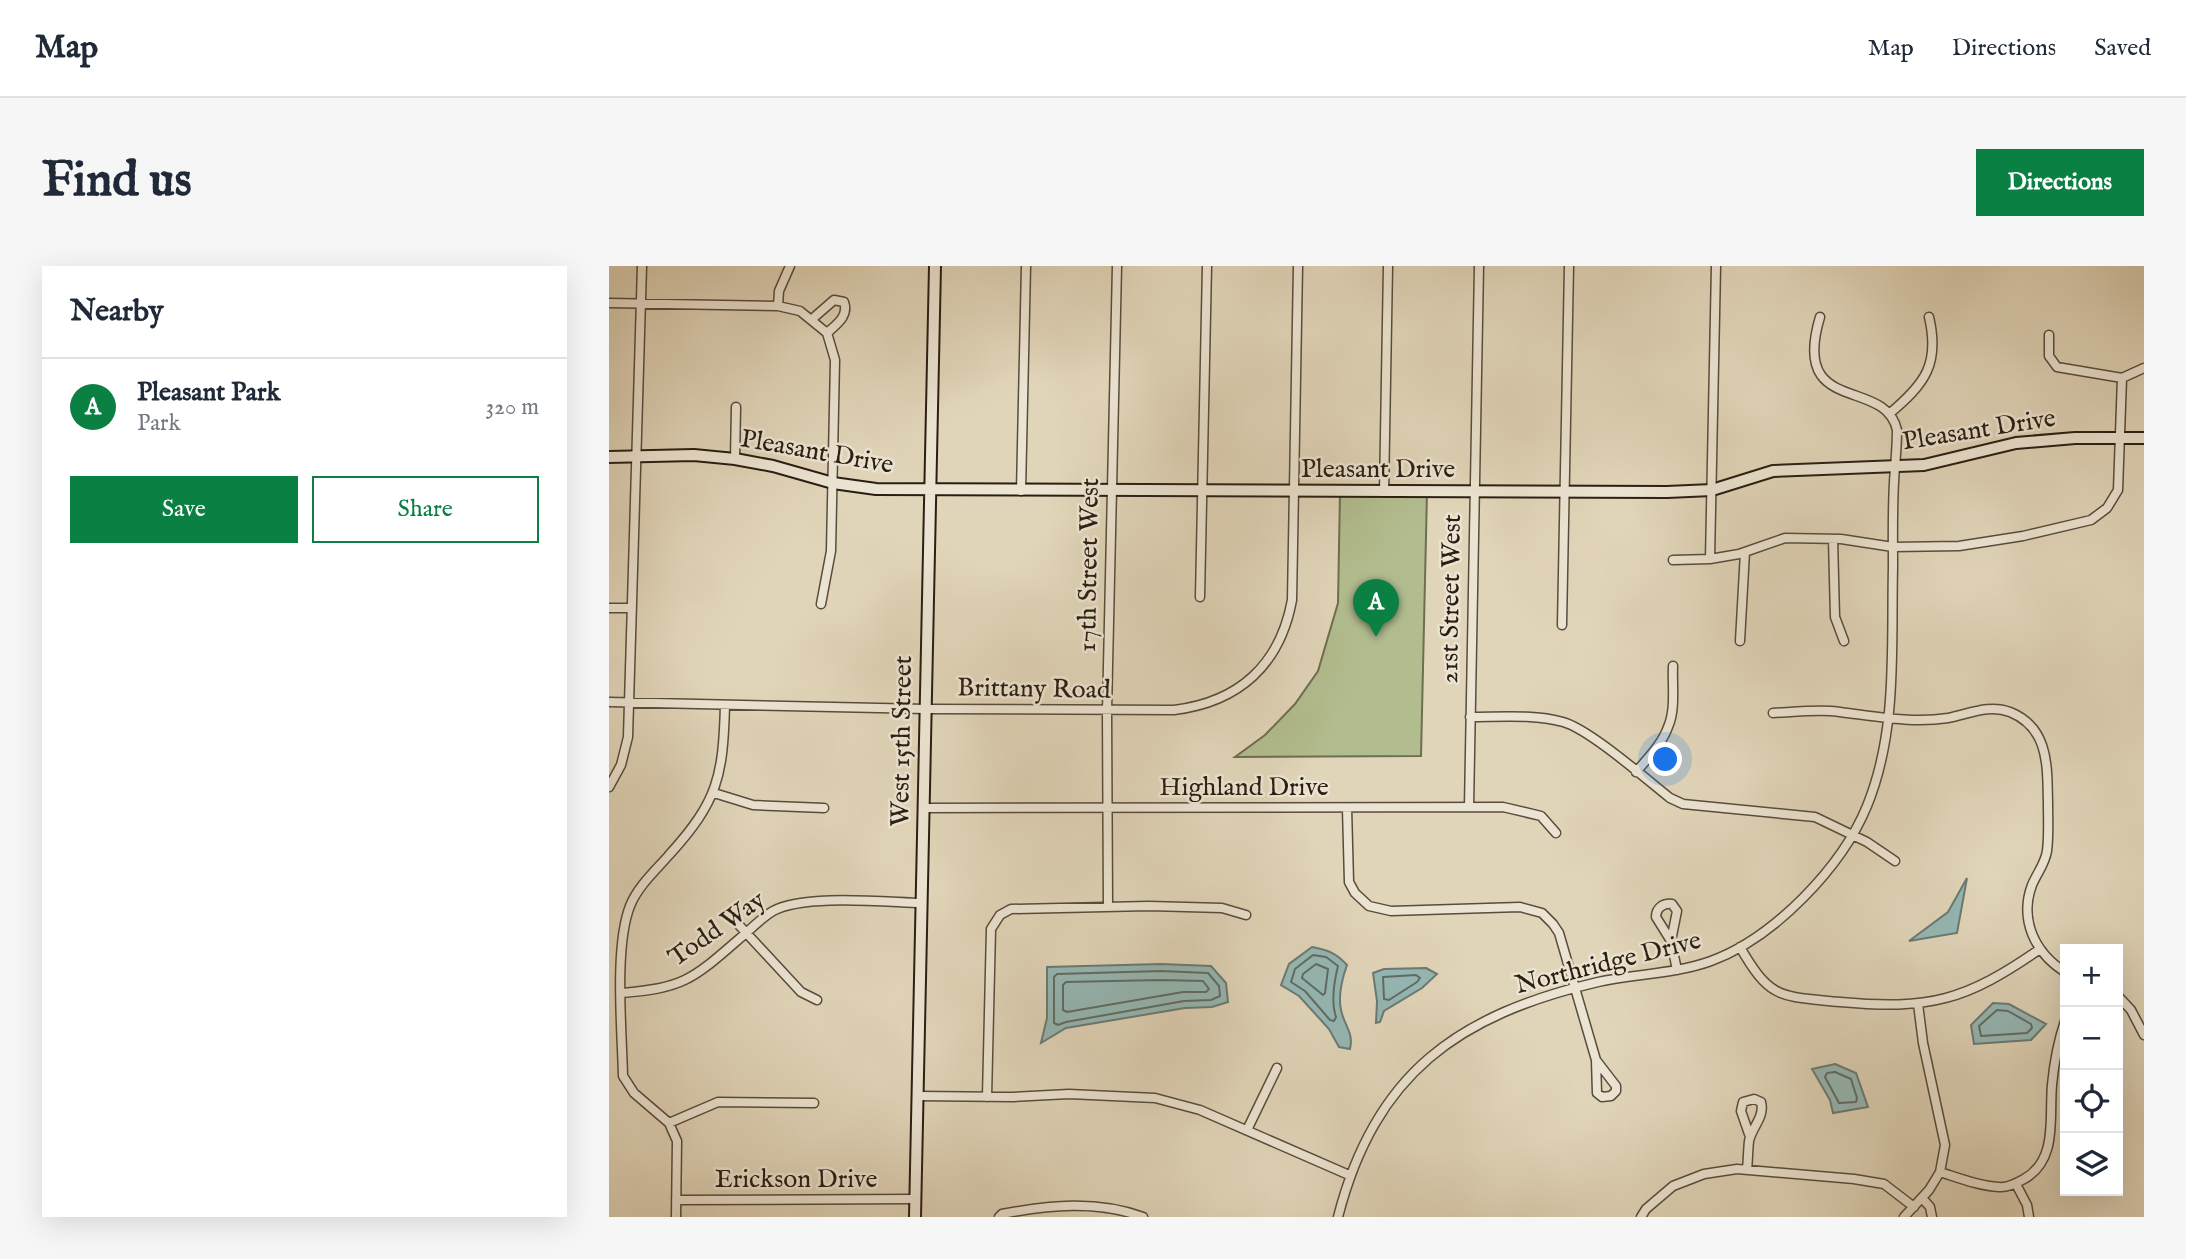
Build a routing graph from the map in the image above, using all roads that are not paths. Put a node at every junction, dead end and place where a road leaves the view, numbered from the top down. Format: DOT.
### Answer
graph roads {
  1 [pos="642,266"];
  2 [pos="790,266"];
  3 [pos="935,266"];
  4 [pos="1026,266"];
  5 [pos="1117,266"];
  6 [pos="1207,266"];
  7 [pos="1298,266"];
  8 [pos="1388,266"];
  9 [pos="1479,266"];
  10 [pos="1569,266"];
  11 [pos="1716,266"];
  12 [pos="609,303"];
  13 [pos="641,304"];
  14 [pos="778,306"];
  15 [pos="1820,317"];
  16 [pos="1929,317"];
  17 [pos="811,320"];
  18 [pos="827,333"];
  19 [pos="2049,335"];
  20 [pos="2144,368"];
  21 [pos="2122,378"];
  22 [pos="736,407"];
  23 [pos="1889,414"];
  24 [pos="2121,438"];
  25 [pos="2144,438"];
  26 [pos="635,456"];
  27 [pos="609,457"];
  28 [pos="735,459"];
  29 [pos="1895,467"];
  30 [pos="833,483"];
  31 [pos="1712,490"];
  32 [pos="930,491"];
  33 [pos="1021,491"];
  34 [pos="1112,492"];
  35 [pos="1203,492"];
  36 [pos="1293,492"];
  37 [pos="1384,492"];
  38 [pos="1474,492"];
  39 [pos="1565,492"];
  40 [pos="1833,539"];
  41 [pos="1893,547"];
  42 [pos="1745,552"];
  43 [pos="1710,559"];
  44 [pos="1673,560"];
  45 [pos="1200,597"];
  46 [pos="821,604"];
  47 [pos="609,608"];
  48 [pos="632,608"];
  49 [pos="1562,625"];
  50 [pos="1740,640"];
  51 [pos="1844,642"];
  52 [pos="1673,666"];
  53 [pos="609,702"];
  54 [pos="630,703"];
  55 [pos="725,705"];
  56 [pos="926,709"];
  57 [pos="1107,711"];
  58 [pos="1773,713"];
  59 [pos="1470,717"];
  60 [pos="1890,719"];
  61 [pos="1636,772"];
  62 [pos="609,788"];
  63 [pos="714,793"];
  64 [pos="824,807"];
  65 [pos="1109,807"];
  66 [pos="1469,807"];
  67 [pos="923,808"];
  68 [pos="1347,808"];
  69 [pos="1556,833"];
  70 [pos="1853,835"];
  71 [pos="1895,862"];
  72 [pos="921,903"];
  73 [pos="1108,907"];
  74 [pos="1246,915"];
  75 [pos="738,924"];
  76 [pos="746,933"];
  77 [pos="1671,941"];
  78 [pos="1740,947"];
  79 [pos="2040,949"];
  80 [pos="2060,969"];
  81 [pos="1677,970"];
  82 [pos="1574,988"];
  83 [pos="622,993"];
  84 [pos="817,1000"];
  85 [pos="2123,1001"];
  86 [pos="1918,1004"];
  87 [pos="2060,1035"];
  88 [pos="2144,1035"];
  89 [pos="1596,1060"];
  90 [pos="1276,1068"];
  91 [pos="918,1096"];
  92 [pos="987,1097"];
  93 [pos="814,1102"];
  94 [pos="669,1123"];
  95 [pos="1247,1130"];
  96 [pos="1749,1137"];
  97 [pos="1747,1170"];
  98 [pos="1940,1172"];
  99 [pos="1349,1175"];
  100 [pos="2016,1184"];
  101 [pos="1922,1198"];
  102 [pos="915,1199"];
  103 [pos="676,1200"];
  104 [pos="1914,1207"];
  105 [pos="1906,1216"];
  106 [pos="676,1217"];
  107 [pos="915,1217"];
  108 [pos="999,1217"];
  109 [pos="1143,1217"];
  110 [pos="1338,1217"];
  111 [pos="1641,1217"];
  112 [pos="1932,1217"];
  113 [pos="2029,1217"];
  1 -- 13 [label="street"];
  2 -- 14 [label="street"];
  3 -- 32 [label="street, West 15th Street"];
  4 -- 33 [label="street"];
  5 -- 34 [label="street, 17th Street West"];
  6 -- 35 [label="street"];
  7 -- 36 [label="street, Brittany Road"];
  8 -- 37 [label="street"];
  9 -- 38 [label="street, 21st Street West"];
  10 -- 39 [label="street"];
  11 -- 31 [label="street"];
  12 -- 13 [label="street"];
  13 -- 14 [label="street"];
  13 -- 26 [label="street"];
  14 -- 17 [label="street"];
  15 -- 23 [label="street"];
  16 -- 23 [label="street"];
  17 -- 18 [label="street"];
  17 -- 18 [label="street"];
  18 -- 30 [label="street"];
  19 -- 21 [label="street"];
  20 -- 21 [label="street"];
  21 -- 24 [label="street"];
  22 -- 28 [label="street"];
  23 -- 29 [label="street, Northridge Drive"];
  24 -- 25 [label="street, Pleasant Drive"];
  24 -- 29 [label="street, Pleasant Drive"];
  24 -- 41 [label="street"];
  26 -- 27 [label="street, Pleasant Drive"];
  26 -- 28 [label="street, Pleasant Drive"];
  26 -- 48 [label="street"];
  28 -- 30 [label="street, Pleasant Drive"];
  29 -- 31 [label="street, Pleasant Drive"];
  29 -- 41 [label="street, Northridge Drive"];
  30 -- 32 [label="street, Pleasant Drive"];
  30 -- 46 [label="street"];
  31 -- 39 [label="street, Pleasant Drive"];
  31 -- 43 [label="street"];
  32 -- 33 [label="street, Pleasant Drive"];
  32 -- 56 [label="street, West 15th Street"];
  33 -- 34 [label="street, Pleasant Drive"];
  34 -- 35 [label="street, Pleasant Drive"];
  34 -- 57 [label="street, 17th Street West"];
  35 -- 36 [label="street, Pleasant Drive"];
  35 -- 45 [label="street"];
  36 -- 37 [label="street, Pleasant Drive"];
  36 -- 57 [label="street, Brittany Road"];
  37 -- 38 [label="street, Pleasant Drive"];
  38 -- 39 [label="street, Pleasant Drive"];
  38 -- 59 [label="street, 21st Street West"];
  39 -- 49 [label="street"];
  40 -- 41 [label="street"];
  40 -- 42 [label="street"];
  40 -- 51 [label="street"];
  41 -- 60 [label="street, Northridge Drive"];
  42 -- 43 [label="street"];
  42 -- 50 [label="street"];
  43 -- 44 [label="street"];
  47 -- 48 [label="street"];
  48 -- 54 [label="street"];
  52 -- 61 [label="street"];
  53 -- 54 [label="street, Brittany Road"];
  54 -- 55 [label="street, Brittany Road"];
  54 -- 62 [label="street"];
  55 -- 56 [label="street, Brittany Road"];
  55 -- 63 [label="street"];
  56 -- 57 [label="street, Brittany Road"];
  56 -- 67 [label="street, West 15th Street"];
  57 -- 65 [label="street, 17th Street West"];
  58 -- 60 [label="street"];
  59 -- 61 [label="street"];
  59 -- 66 [label="street, 21st Street West"];
  60 -- 70 [label="street, Northridge Drive"];
  60 -- 79 [label="street"];
  61 -- 70 [label="street"];
  63 -- 64 [label="street"];
  63 -- 83 [label="street"];
  65 -- 67 [label="street, Highland Drive"];
  65 -- 68 [label="street, Highland Drive"];
  65 -- 73 [label="street, 17th Street West"];
  66 -- 68 [label="street, Highland Drive"];
  66 -- 69 [label="street, Highland Drive"];
  67 -- 72 [label="street, West 15th Street"];
  68 -- 82 [label="street"];
  70 -- 71 [label="street"];
  70 -- 78 [label="street, Northridge Drive"];
  72 -- 76 [label="street, Todd Way"];
  72 -- 91 [label="street, West 15th Street"];
  73 -- 74 [label="street"];
  73 -- 92 [label="street"];
  75 -- 76 [label="street"];
  76 -- 83 [label="street, Todd Way"];
  76 -- 84 [label="street"];
  77 -- 81 [label="street"];
  78 -- 81 [label="street, Northridge Drive"];
  78 -- 86 [label="street"];
  79 -- 80 [label="street"];
  79 -- 86 [label="street"];
  81 -- 82 [label="street, Northridge Drive"];
  82 -- 89 [label="street"];
  82 -- 99 [label="street, Northridge Drive"];
  83 -- 94 [label="street"];
  85 -- 88 [label="street"];
  86 -- 98 [label="street"];
  87 -- 100 [label="street"];
  90 -- 95 [label="street"];
  91 -- 92 [label="street"];
  91 -- 102 [label="street, West 15th Street"];
  92 -- 95 [label="street"];
  93 -- 94 [label="street"];
  94 -- 103 [label="street"];
  95 -- 99 [label="street"];
  96 -- 97 [label="street"];
  97 -- 104 [label="street"];
  97 -- 111 [label="street"];
  98 -- 100 [label="street"];
  98 -- 101 [label="street"];
  99 -- 110 [label="street, Northridge Drive"];
  100 -- 113 [label="street"];
  101 -- 104 [label="street"];
  101 -- 112 [label="street"];
  102 -- 103 [label="street, Erickson Drive"];
  102 -- 107 [label="street, West 15th Street"];
  103 -- 106 [label="street"];
  104 -- 105 [label="street"];
  108 -- 109 [label="street"];
}
